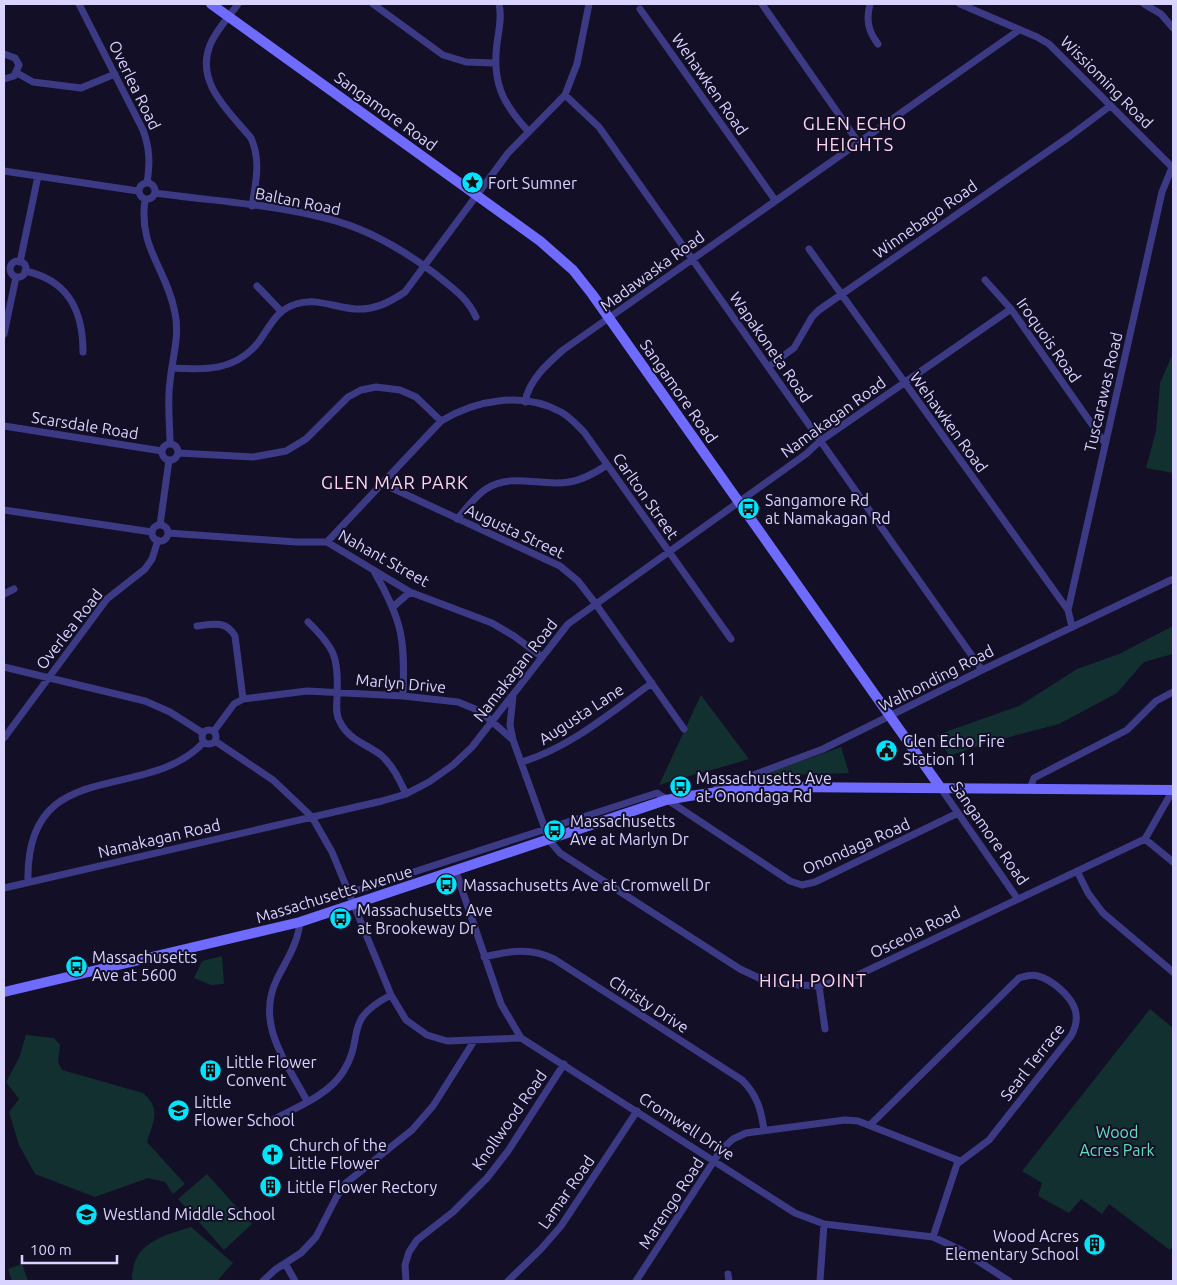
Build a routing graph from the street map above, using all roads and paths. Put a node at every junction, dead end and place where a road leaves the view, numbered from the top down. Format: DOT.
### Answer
graph roads {
  1 [pos="79,4"];
  2 [pos="211,4"];
  3 [pos="238,4"];
  4 [pos="373,4"];
  5 [pos="499,4"];
  6 [pos="590,4"];
  7 [pos="762,4"];
  8 [pos="870,4"];
  9 [pos="960,4"];
  10 [pos="1144,4"];
  11 [pos="640,9"];
  12 [pos="229,16"];
  13 [pos="1173,28"];
  14 [pos="1019,30"];
  15 [pos="878,44"];
  16 [pos="4,54"];
  17 [pos="494,63"];
  18 [pos="17,73"];
  19 [pos="115,74"];
  20 [pos="4,79"];
  21 [pos="565,95"];
  22 [pos="1110,106"];
  23 [pos="528,131"];
  24 [pos="858,142"];
  25 [pos="1173,166"];
  26 [pos="4,171"];
  27 [pos="38,176"];
  28 [pos="147,183"];
  29 [pos="138,191"];
  30 [pos="155,193"];
  31 [pos="477,196"];
  32 [pos="145,200"];
  33 [pos="775,200"];
  34 [pos="252,206"];
  35 [pos="808,249"];
  36 [pos="692,259"];
  37 [pos="20,262"];
  38 [pos="7,266"];
  39 [pos="426,267"];
  40 [pos="26,271"];
  41 [pos="16,277"];
  42 [pos="984,280"];
  43 [pos="257,286"];
  44 [pos="841,295"];
  45 [pos="1011,309"];
  46 [pos="281,311"];
  47 [pos="476,317"];
  48 [pos="609,319"];
  49 [pos="4,334"];
  50 [pos="84,352"];
  51 [pos="768,367"];
  52 [pos="173,368"];
  53 [pos="904,383"];
  54 [pos="525,402"];
  55 [pos="441,420"];
  56 [pos="4,426"];
  57 [pos="820,441"];
  58 [pos="1105,443"];
  59 [pos="170,444"];
  60 [pos="162,451"];
  61 [pos="178,453"];
  62 [pos="169,460"];
  63 [pos="607,466"];
  64 [pos="381,483"];
  65 [pos="738,502"];
  66 [pos="4,510"];
  67 [pos="457,519"];
  68 [pos="160,525"];
  69 [pos="152,532"];
  70 [pos="168,533"];
  71 [pos="158,540"];
  72 [pos="328,542"];
  73 [pos="668,551"];
  74 [pos="374,572"];
  75 [pos="1173,579"];
  76 [pos="14,590"];
  77 [pos="410,592"];
  78 [pos="4,594"];
  79 [pos="595,603"];
  80 [pos="394,606"];
  81 [pos="1068,610"];
  82 [pos="308,622"];
  83 [pos="197,626"];
  84 [pos="1072,627"];
  85 [pos="731,639"];
  86 [pos="542,657"];
  87 [pos="4,667"];
  88 [pos="982,670"];
  89 [pos="49,677"];
  90 [pos="652,683"];
  91 [pos="337,692"];
  92 [pos="1173,692"];
  93 [pos="513,694"];
  94 [pos="403,696"];
  95 [pos="243,699"];
  96 [pos="890,716"];
  97 [pos="492,721"];
  98 [pos="684,729"];
  99 [pos="214,731"];
  100 [pos="203,733"];
  101 [pos="4,738"];
  102 [pos="513,740"];
  103 [pos="215,741"];
  104 [pos="204,742"];
  105 [pos="522,762"];
  106 [pos="940,787"];
  107 [pos="1030,788"];
  108 [pos="1173,790"];
  109 [pos="706,792"];
  110 [pos="406,794"];
  111 [pos="666,800"];
  112 [pos="958,814"];
  113 [pos="312,818"];
  114 [pos="545,828"];
  115 [pos="1145,839"];
  116 [pos="548,840"];
  117 [pos="1173,862"];
  118 [pos="1077,871"];
  119 [pos="456,872"];
  120 [pos="28,882"];
  121 [pos="4,888"];
  122 [pos="349,894"];
  123 [pos="1017,898"];
  124 [pos="353,905"];
  125 [pos="300,922"];
  126 [pos="484,957"];
  127 [pos="1173,972"];
  128 [pos="820,986"];
  129 [pos="4,992"];
  130 [pos="391,995"];
  131 [pos="824,1029"];
  132 [pos="521,1038"];
  133 [pos="474,1041"];
  134 [pos="564,1064"];
  135 [pos="307,1101"];
  136 [pos="637,1111"];
  137 [pos="267,1123"];
  138 [pos="870,1125"];
  139 [pos="764,1130"];
  140 [pos="714,1160"];
  141 [pos="960,1161"];
  142 [pos="824,1224"];
  143 [pos="933,1237"];
  144 [pos="285,1263"];
  145 [pos="263,1281"];
  146 [pos="295,1281"];
  147 [pos="406,1281"];
  148 [pos="508,1281"];
  149 [pos="636,1281"];
  150 [pos="820,1281"];
  151 [pos="1009,1281"];
  1 -- 19 [label="street, Overlea Road"];
  2 -- 12 [label="main road, Sangamore Road"];
  3 -- 12 [label="street"];
  4 -- 17 [label="street"];
  5 -- 17 [label="street"];
  6 -- 21 [label="street"];
  7 -- 24 [label="street"];
  8 -- 15 [label="street"];
  9 -- 14 [label="street, Wissioming Road"];
  10 -- 13 [label="street"];
  11 -- 33 [label="street, Wehawken Road"];
  12 -- 31 [label="main road, Sangamore Road"];
  12 -- 34 [label="street"];
  14 -- 22 [label="street, Wissioming Road"];
  14 -- 24 [label="street, Madawaska Road"];
  16 -- 18 [label="street"];
  17 -- 23 [label="street"];
  18 -- 19 [label="street"];
  18 -- 20 [label="street"];
  19 -- 28 [label="street, Overlea Road"];
  21 -- 23 [label="street"];
  21 -- 36 [label="street, Wapakoneta Road"];
  22 -- 25 [label="street, Wissioming Road"];
  22 -- 44 [label="street, Winnebago Road"];
  23 -- 31 [label="street"];
  24 -- 33 [label="street, Madawaska Road"];
  25 -- 58 [label="street, Tuscarawas Road"];
  26 -- 27 [label="street"];
  27 -- 29 [label="street"];
  27 -- 37 [label="street"];
  28 -- 29 [label="street"];
  28 -- 30 [label="street"];
  29 -- 32 [label="street"];
  30 -- 32 [label="street"];
  30 -- 34 [label="street, Baltan Road"];
  31 -- 39 [label="street"];
  31 -- 48 [label="main road, Sangamore Road"];
  32 -- 52 [label="street"];
  33 -- 36 [label="street, Madawaska Road"];
  34 -- 39 [label="street, Baltan Road"];
  35 -- 44 [label="street, Wehawken Road"];
  36 -- 48 [label="street, Madawaska Road"];
  36 -- 51 [label="street, Wapakoneta Road"];
  37 -- 38 [label="street"];
  37 -- 40 [label="street"];
  38 -- 41 [label="street"];
  39 -- 46 [label="street"];
  39 -- 47 [label="street, Baltan Road"];
  40 -- 41 [label="street"];
  40 -- 50 [label="street"];
  41 -- 49 [label="street"];
  42 -- 45 [label="street, Iroquois Road"];
  43 -- 46 [label="street"];
  44 -- 51 [label="street, Winnebago Road"];
  44 -- 53 [label="street, Wehawken Road"];
  45 -- 53 [label="street, Namakagan Road"];
  45 -- 58 [label="street, Iroquois Road"];
  46 -- 52 [label="street"];
  48 -- 54 [label="street, Madawaska Road"];
  48 -- 65 [label="main road, Sangamore Road"];
  51 -- 57 [label="street, Wapakoneta Road"];
  52 -- 59 [label="street"];
  53 -- 57 [label="street, Namakagan Road"];
  53 -- 81 [label="street, Wehawken Road"];
  54 -- 55 [label="street"];
  54 -- 63 [label="street, Carlton Street"];
  55 -- 61 [label="street"];
  55 -- 64 [label="street"];
  56 -- 60 [label="street, Scarsdale Road"];
  57 -- 65 [label="street, Namakagan Road"];
  57 -- 88 [label="street, Wapakoneta Road"];
  58 -- 81 [label="street, Tuscarawas Road"];
  59 -- 60 [label="street"];
  59 -- 61 [label="street"];
  60 -- 62 [label="street"];
  61 -- 62 [label="street"];
  62 -- 68 [label="street"];
  63 -- 67 [label="street"];
  63 -- 73 [label="street, Carlton Street"];
  64 -- 67 [label="street, Augusta Street"];
  64 -- 72 [label="street"];
  65 -- 73 [label="street, Namakagan Road"];
  65 -- 96 [label="main road, Sangamore Road"];
  66 -- 69 [label="street"];
  67 -- 79 [label="street, Augusta Street"];
  68 -- 69 [label="street"];
  68 -- 70 [label="street"];
  69 -- 71 [label="street"];
  70 -- 71 [label="street"];
  70 -- 72 [label="street, Nahant Street"];
  71 -- 89 [label="street, Overlea Road"];
  72 -- 74 [label="street, Nahant Street"];
  73 -- 79 [label="street, Namakagan Road"];
  73 -- 85 [label="street, Carlton Street"];
  74 -- 77 [label="street, Nahant Street"];
  74 -- 80 [label="street"];
  75 -- 84 [label="street, Walhonding Road"];
  76 -- 78 [label="street"];
  77 -- 80 [label="street"];
  77 -- 86 [label="street, Nahant Street"];
  79 -- 86 [label="street, Namakagan Road"];
  79 -- 90 [label="street, Augusta Street"];
  80 -- 94 [label="street"];
  81 -- 84 [label="street, Tuscarawas Road"];
  82 -- 91 [label="street"];
  83 -- 95 [label="street"];
  84 -- 88 [label="street, Walhonding Road"];
  86 -- 93 [label="street, Namakagan Road"];
  87 -- 89 [label="street"];
  88 -- 96 [label="street, Walhonding Road"];
  89 -- 100 [label="street"];
  89 -- 101 [label="street, Overlea Road"];
  90 -- 98 [label="street, Augusta Street"];
  90 -- 105 [label="street, Augusta Lane"];
  91 -- 94 [label="street, Marlyn Drive"];
  91 -- 95 [label="street, Marlyn Drive"];
  91 -- 110 [label="street"];
  92 -- 107 [label="street"];
  93 -- 97 [label="street, Namakagan Road"];
  93 -- 102 [label="street"];
  94 -- 97 [label="street, Marlyn Drive"];
  95 -- 99 [label="street"];
  96 -- 106 [label="main road, Sangamore Road"];
  96 -- 109 [label="street, Walhonding Road"];
  97 -- 102 [label="street, Marlyn Drive"];
  97 -- 110 [label="street, Namakagan Road"];
  99 -- 100 [label="street"];
  99 -- 103 [label="street"];
  100 -- 104 [label="street"];
  102 -- 105 [label="street, Marlyn Drive"];
  103 -- 104 [label="street"];
  103 -- 113 [label="street"];
  104 -- 120 [label="street"];
  105 -- 114 [label="street, Marlyn Drive"];
  106 -- 107 [label="main road, Massachusetts Avenue"];
  106 -- 109 [label="main road, Massachusetts Avenue"];
  106 -- 112 [label="street, Sangamore Road"];
  107 -- 108 [label="main road, Massachusetts Avenue"];
  108 -- 115 [label="street"];
  109 -- 111 [label="main road, Massachusetts Avenue"];
  110 -- 113 [label="street, Namakagan Road"];
  111 -- 112 [label="street, Onondaga Road"];
  111 -- 114 [label="street, Massachusetts Avenue"];
  111 -- 116 [label="main road, Massachusetts Avenue"];
  112 -- 123 [label="street, Sangamore Road"];
  113 -- 120 [label="street, Namakagan Road"];
  113 -- 122 [label="street"];
  114 -- 116 [label="street, Marlyn Drive"];
  114 -- 122 [label="street, Massachusetts Avenue"];
  115 -- 117 [label="street"];
  115 -- 118 [label="street, Osceola Road"];
  116 -- 119 [label="main road, Massachusetts Avenue"];
  116 -- 128 [label="street, Osceola Road"];
  118 -- 123 [label="street, Osceola Road"];
  118 -- 127 [label="street"];
  119 -- 124 [label="main road, Massachusetts Avenue"];
  119 -- 126 [label="street, Cromwell Drive"];
  120 -- 121 [label="street, Namakagan Road"];
  122 -- 124 [label="street"];
  123 -- 128 [label="street, Osceola Road"];
  124 -- 125 [label="main road, Massachusetts Avenue"];
  124 -- 130 [label="street"];
  125 -- 129 [label="main road, Massachusetts Avenue"];
  125 -- 135 [label="street"];
  126 -- 132 [label="street, Cromwell Drive"];
  126 -- 139 [label="street, Christy Drive"];
  128 -- 131 [label="street"];
  130 -- 133 [label="street"];
  130 -- 135 [label="street"];
  132 -- 133 [label="street"];
  132 -- 134 [label="street, Cromwell Drive"];
  133 -- 144 [label="street"];
  134 -- 136 [label="street, Cromwell Drive"];
  134 -- 147 [label="street, Knollwood Road"];
  135 -- 137 [label="street"];
  136 -- 140 [label="street, Cromwell Drive"];
  136 -- 148 [label="street, Lamar Road"];
  138 -- 139 [label="street, Marengo Road"];
  138 -- 141 [label="street, Marengo Road"];
  138 -- 141 [label="street, Searl Terrace"];
  139 -- 140 [label="street, Marengo Road"];
  140 -- 142 [label="street, Cromwell Drive"];
  140 -- 149 [label="street, Marengo Road"];
  141 -- 143 [label="street"];
  142 -- 143 [label="street, Cromwell Drive"];
  142 -- 150 [label="street"];
  143 -- 151 [label="street, Cromwell Drive"];
  144 -- 145 [label="street"];
  144 -- 146 [label="street"];
}
